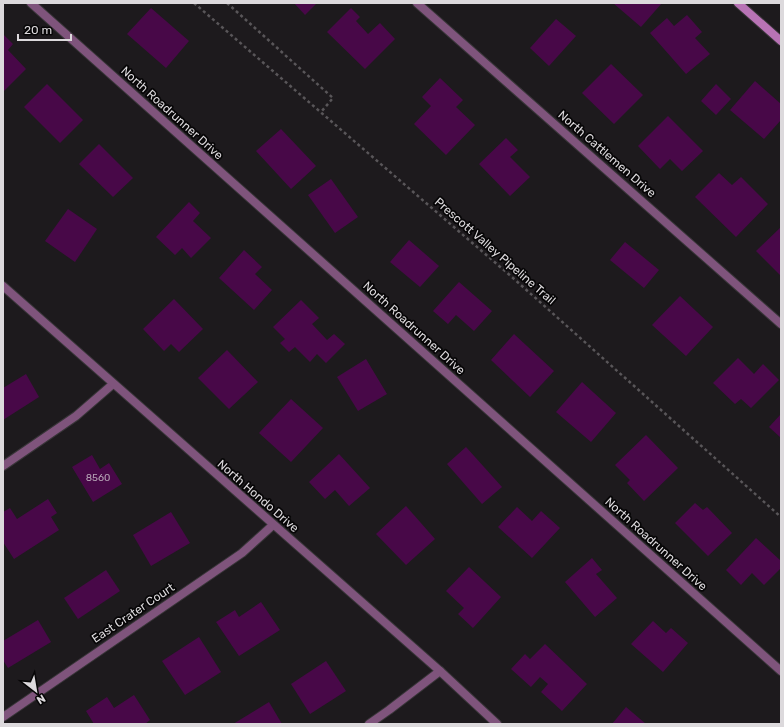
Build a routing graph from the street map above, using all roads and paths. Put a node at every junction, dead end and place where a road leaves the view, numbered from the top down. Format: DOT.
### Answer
graph roads {
  1 [pos="31,3"];
  2 [pos="194,3"];
  3 [pos="227,3"];
  4 [pos="416,3"];
  5 [pos="738,3"];
  6 [pos="781,42"];
  7 [pos="321,112"];
  8 [pos="3,286"];
  9 [pos="781,324"];
  10 [pos="112,384"];
  11 [pos="3,466"];
  12 [pos="781,517"];
  13 [pos="273,525"];
  14 [pos="440,671"];
  15 [pos="781,671"];
  16 [pos="3,717"];
  17 [pos="369,724"];
  18 [pos="497,724"];
  1 -- 15 [label="street, North Roadrunner Drive"];
  2 -- 7 [label="path, Prescott Valley Pipeline Trail"];
  3 -- 7 [label="path"];
  4 -- 9 [label="street, North Cattlemen Drive"];
  5 -- 6 [label="main road"];
  7 -- 12 [label="path, Prescott Valley Pipeline Trail"];
  8 -- 10 [label="street, North Hondo Drive"];
  10 -- 11 [label="street"];
  10 -- 13 [label="street, North Hondo Drive"];
  13 -- 14 [label="street, North Hondo Drive"];
  13 -- 16 [label="street, East Crater Court"];
  14 -- 17 [label="street"];
  14 -- 18 [label="street, North Hondo Drive"];
}
